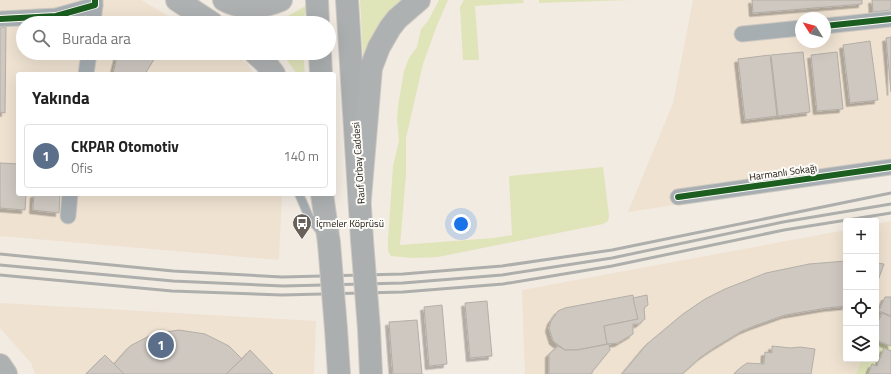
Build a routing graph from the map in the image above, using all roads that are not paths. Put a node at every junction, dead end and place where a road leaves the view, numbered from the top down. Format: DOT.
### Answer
graph roads {
  1 [pos="177,0"];
  2 [pos="224,0"];
  3 [pos="281,0"];
  4 [pos="317,0"];
  5 [pos="347,0"];
  6 [pos="419,0"];
  7 [pos="95,2"];
  8 [pos="56,16"];
  9 [pos="94,16"];
  10 [pos="201,16"];
  11 [pos="318,16"];
  12 [pos="16,18"];
  13 [pos="0,19"];
  14 [pos="891,19"];
  15 [pos="831,25"];
  16 [pos="795,29"];
  17 [pos="742,34"];
  18 [pos="88,60"];
  19 [pos="263,60"];
  20 [pos="320,60"];
  21 [pos="86,72"];
  22 [pos="272,72"];
  23 [pos="321,72"];
  24 [pos="891,167"];
  25 [pos="70,196"];
  26 [pos="300,196"];
  27 [pos="322,196"];
  28 [pos="327,196"];
  29 [pos="678,197"];
  30 [pos="360,198"];
  31 [pos="68,216"];
  32 [pos="330,243"];
  33 [pos="0,365"];
  34 [pos="6,374"];
  35 [pos="339,374"];
  36 [pos="371,374"];
  1 -- 10 [label="highway"];
  2 -- 3 [label="highway"];
  4 -- 11 [label="main road"];
  5 -- 30 [label="main road, Rauf Orbay Caddesi"];
  6 -- 30 [label="highway"];
  7 -- 8 [label="street"];
  7 -- 9 [label="street"];
  12 -- 13 [label="street"];
  14 -- 15 [label="street"];
  16 -- 17 [label="street"];
  18 -- 21 [label="street"];
  19 -- 22 [label="highway"];
  20 -- 23 [label="main road"];
  24 -- 29 [label="street, Harmanlı Sokağı"];
  25 -- 31 [label="street"];
  26 -- 32 [label="lane"];
  27 -- 32 [label="highway"];
  28 -- 32 [label="main road"];
  30 -- 36 [label="main road, Rauf Orbay Caddesi, bridge"];
  32 -- 35 [label="main road, bridge"];
  33 -- 34 [label="highway"];
}
